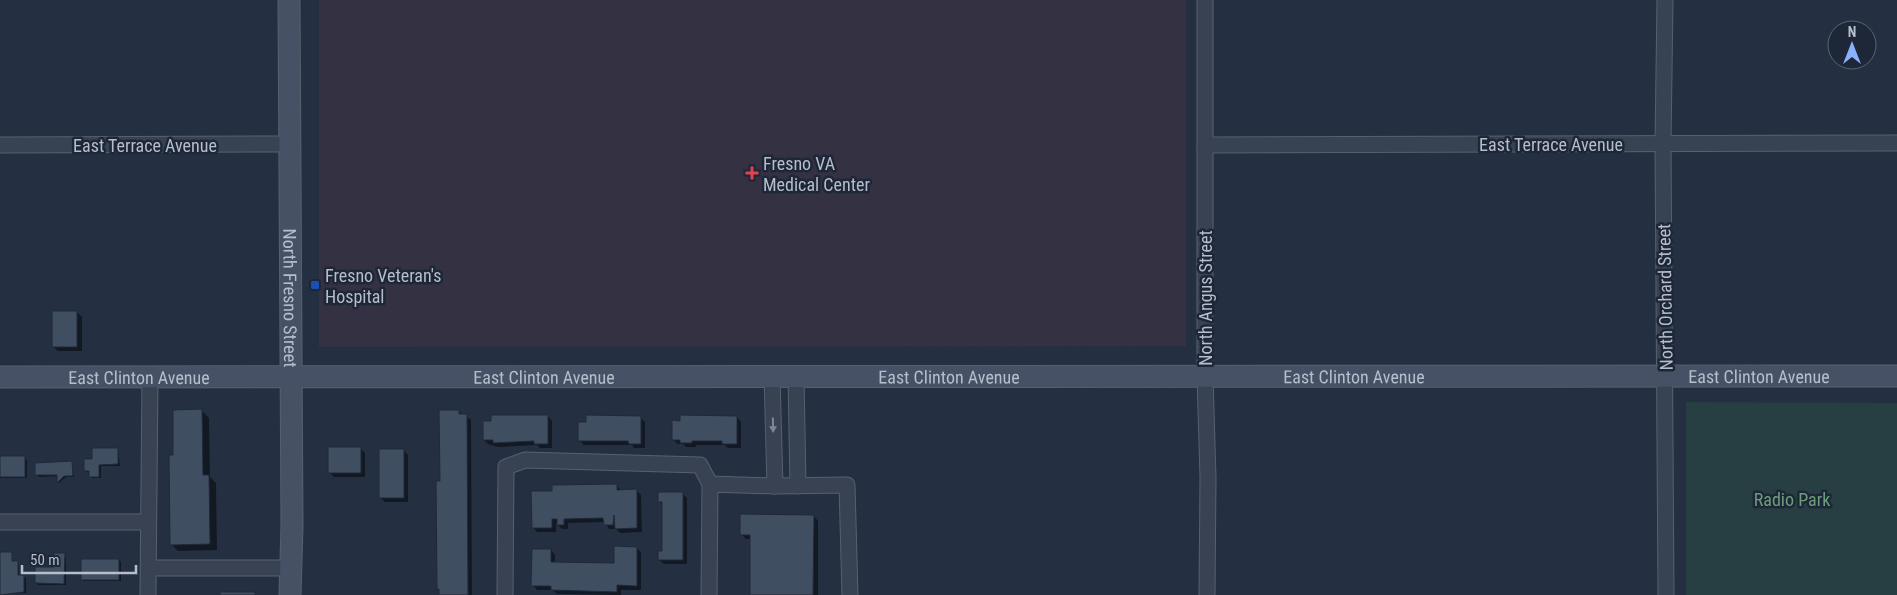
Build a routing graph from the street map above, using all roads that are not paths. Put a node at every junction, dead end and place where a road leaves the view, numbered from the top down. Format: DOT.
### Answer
graph roads {
  1 [pos="289,0"];
  2 [pos="1204,0"];
  3 [pos="1665,0"];
  4 [pos="1897,143"];
  5 [pos="290,144"];
  6 [pos="1663,144"];
  7 [pos="0,145"];
  8 [pos="1205,145"];
  9 [pos="772,376"];
  10 [pos="796,376"];
  11 [pos="1205,376"];
  12 [pos="1665,376"];
  13 [pos="1897,376"];
  14 [pos="0,377"];
  15 [pos="150,377"];
  16 [pos="291,377"];
  17 [pos="710,484"];
  18 [pos="775,486"];
  19 [pos="798,486"];
  20 [pos="0,522"];
  21 [pos="148,522"];
  22 [pos="148,568"];
  23 [pos="290,568"];
  24 [pos="148,595"];
  25 [pos="290,595"];
  26 [pos="505,595"];
  27 [pos="709,595"];
  28 [pos="850,595"];
  29 [pos="1207,595"];
  30 [pos="1666,595"];
  1 -- 5 [label="main road, North Fresno Street"];
  2 -- 8 [label="street, North Angus Street"];
  3 -- 6 [label="street, North Orchard Street"];
  4 -- 6 [label="street, East Terrace Avenue"];
  5 -- 7 [label="street, East Terrace Avenue"];
  5 -- 16 [label="main road, North Fresno Street"];
  6 -- 8 [label="street, East Terrace Avenue"];
  6 -- 12 [label="street, North Orchard Street"];
  8 -- 11 [label="street, North Angus Street"];
  9 -- 10 [label="main road, East Clinton Avenue"];
  9 -- 16 [label="main road, East Clinton Avenue"];
  9 -- 18 [label="street, one-way"];
  10 -- 11 [label="main road, East Clinton Avenue"];
  10 -- 19 [label="street"];
  11 -- 12 [label="main road, East Clinton Avenue"];
  11 -- 29 [label="street, North Angus Street"];
  12 -- 13 [label="main road, East Clinton Avenue"];
  12 -- 30 [label="street, North Orchard Street"];
  14 -- 15 [label="main road, East Clinton Avenue"];
  15 -- 16 [label="main road, East Clinton Avenue"];
  15 -- 21 [label="street"];
  16 -- 23 [label="main road, North Fresno Street"];
  17 -- 18 [label="street"];
  17 -- 26 [label="street"];
  17 -- 27 [label="street"];
  18 -- 19 [label="street"];
  19 -- 28 [label="street"];
  20 -- 21 [label="street"];
  21 -- 22 [label="street"];
  22 -- 23 [label="street"];
  22 -- 24 [label="street"];
  23 -- 25 [label="main road, North Fresno Street"];
}
